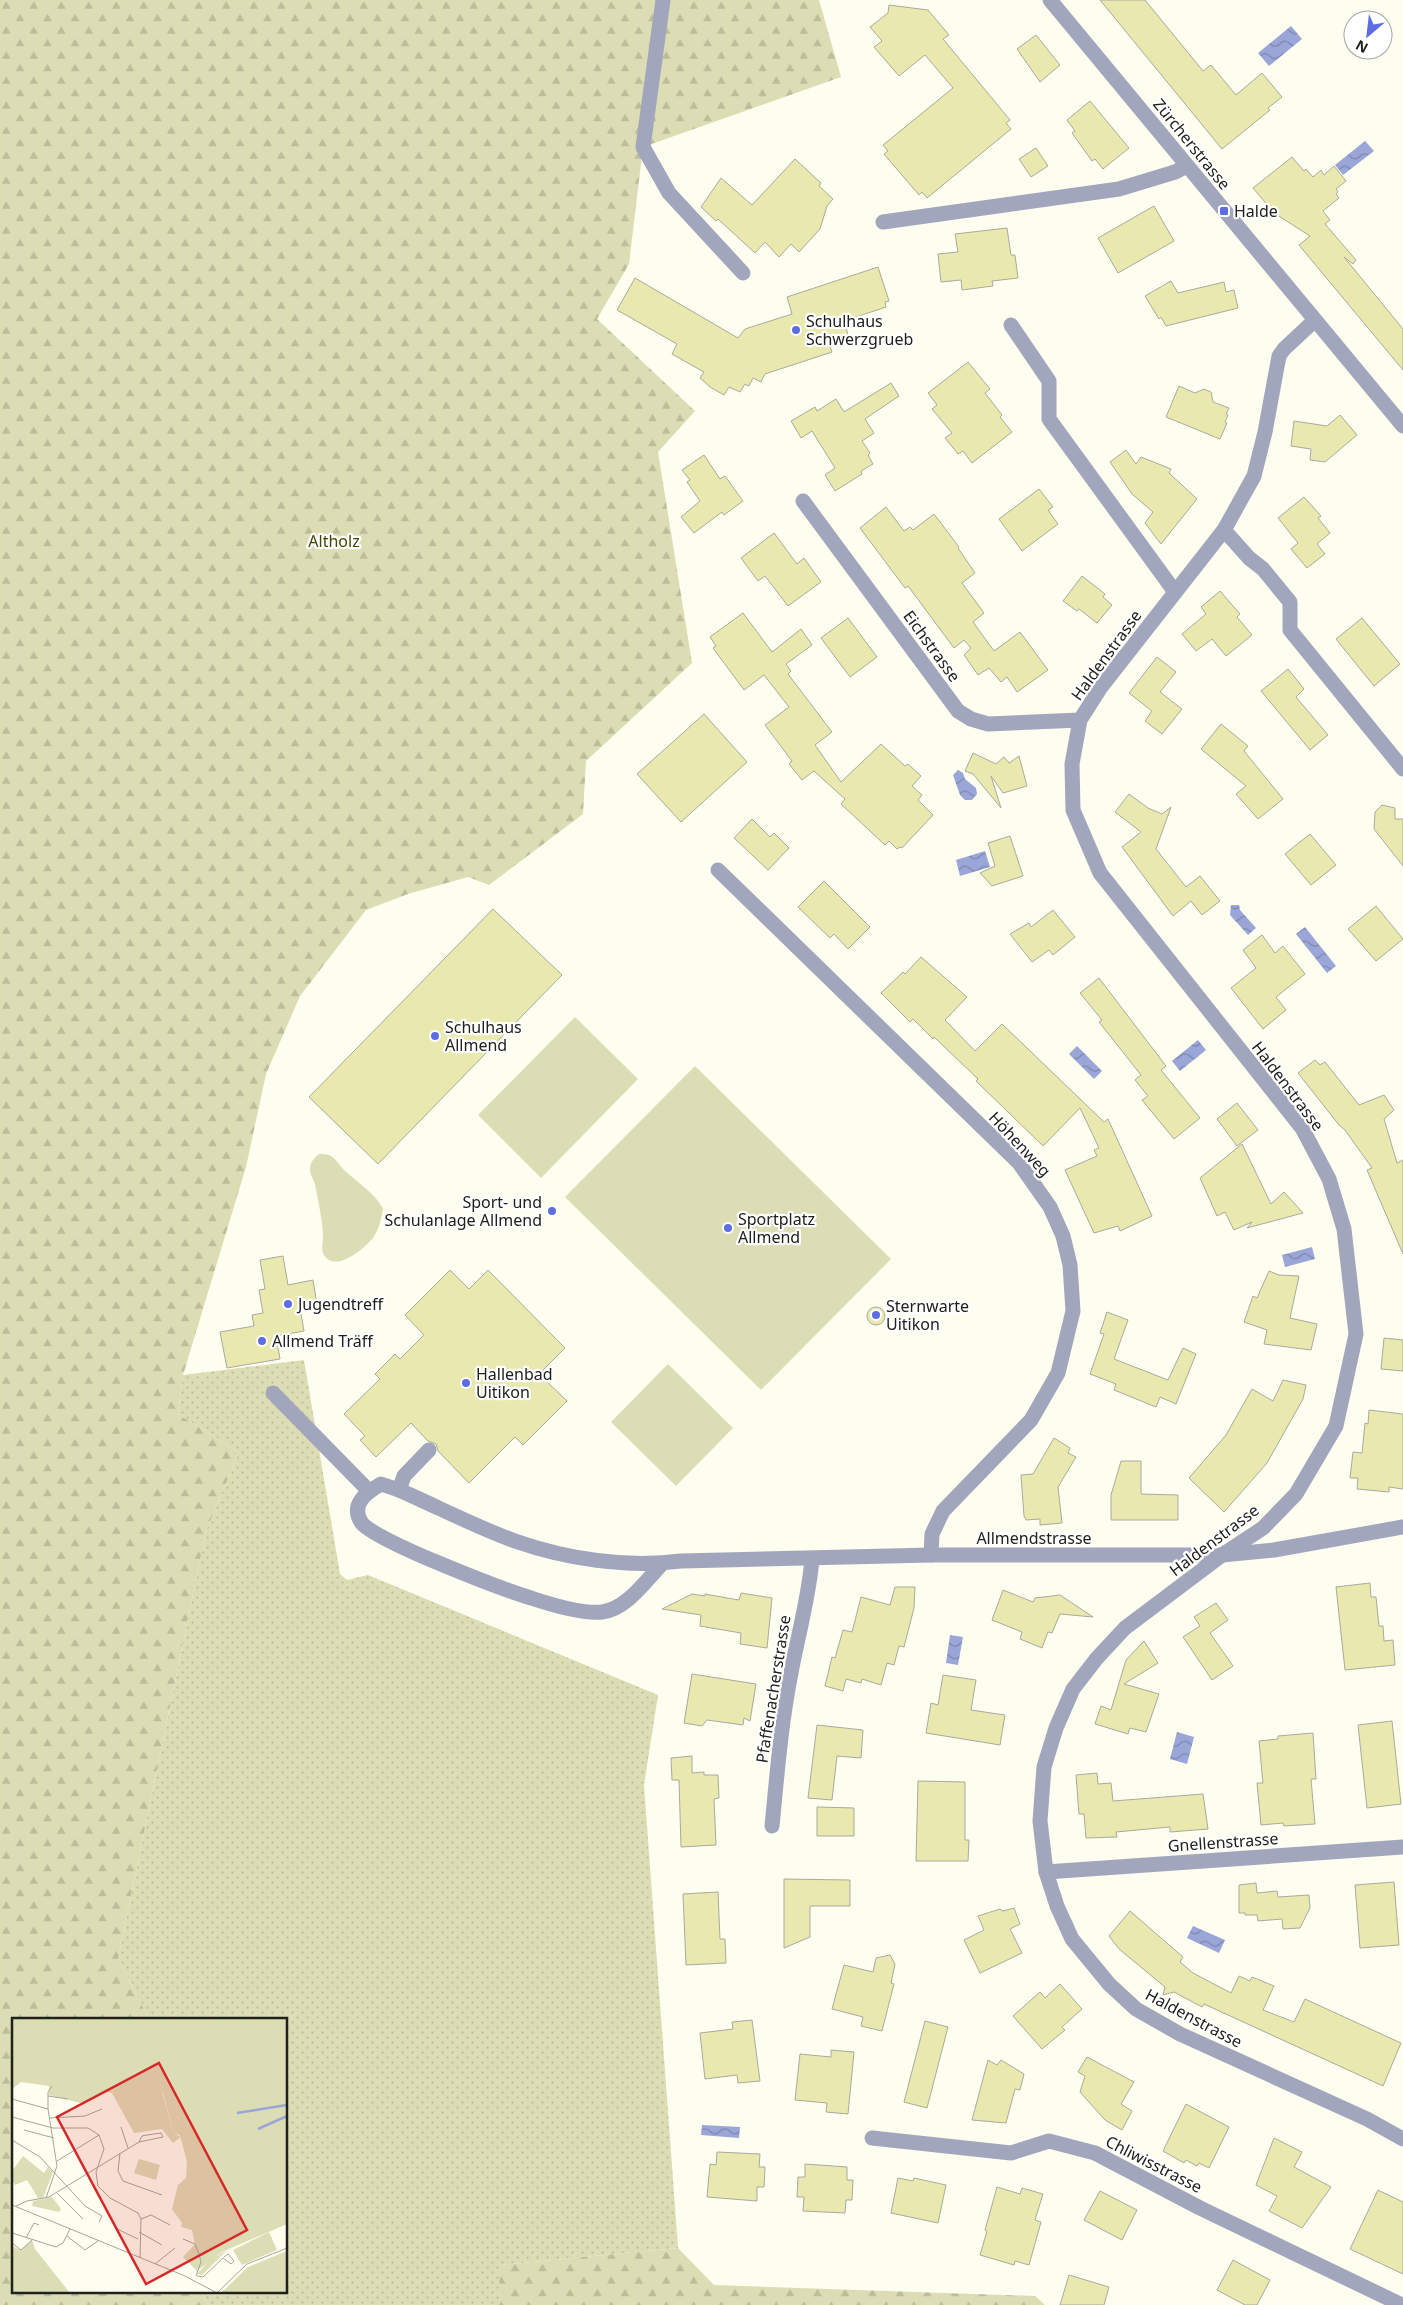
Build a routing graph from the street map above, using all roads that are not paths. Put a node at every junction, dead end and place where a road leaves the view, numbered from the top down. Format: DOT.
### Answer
graph roads {
  1 [pos="663,0"];
  2 [pos="1050,0"];
  3 [pos="1187,166"];
  4 [pos="883,222"];
  5 [pos="743,273"];
  6 [pos="1315,320"];
  7 [pos="1011,325"];
  8 [pos="1403,426"];
  9 [pos="803,501"];
  10 [pos="1224,530"];
  11 [pos="1175,592"];
  12 [pos="1080,720"];
  13 [pos="1403,769"];
  14 [pos="718,870"];
  15 [pos="273,1393"];
  16 [pos="429,1450"];
  17 [pos="399,1490"];
  18 [pos="369,1491"];
  19 [pos="1403,1527"];
  20 [pos="931,1555"];
  21 [pos="1222,1555"];
  22 [pos="812,1559"];
  23 [pos="663,1563"];
  24 [pos="772,1826"];
  25 [pos="1403,1847"];
  26 [pos="1046,1872"];
  27 [pos="872,2138"];
  28 [pos="1403,2139"];
  29 [pos="1402,2305"];
  1 -- 5 [label="street"];
  2 -- 3 [label="street, Zürcherstrasse"];
  3 -- 4 [label="street"];
  3 -- 6 [label="street, Zürcherstrasse"];
  6 -- 8 [label="street, Zürcherstrasse"];
  6 -- 10 [label="street, Haldenstrasse"];
  7 -- 11 [label="street"];
  9 -- 12 [label="street, Eichstrasse"];
  10 -- 11 [label="street, Haldenstrasse"];
  10 -- 13 [label="street"];
  11 -- 12 [label="street, Haldenstrasse"];
  12 -- 21 [label="street, Haldenstrasse"];
  14 -- 20 [label="street, Höhenweg"];
  15 -- 18 [label="street"];
  16 -- 17 [label="street"];
  17 -- 18 [label="street, Allmendstrasse"];
  17 -- 23 [label="street, Allmendstrasse"];
  18 -- 23 [label="street"];
  19 -- 21 [label="street, Allmendstrasse"];
  20 -- 21 [label="street, Allmendstrasse"];
  20 -- 22 [label="street, Allmendstrasse"];
  21 -- 26 [label="street, Haldenstrasse"];
  22 -- 23 [label="street, Allmendstrasse"];
  22 -- 24 [label="street, Pfaffenacherstrasse"];
  25 -- 26 [label="street, Gnellenstrasse"];
  26 -- 28 [label="street, Haldenstrasse"];
  27 -- 29 [label="street, Chliwisstrasse"];
}
